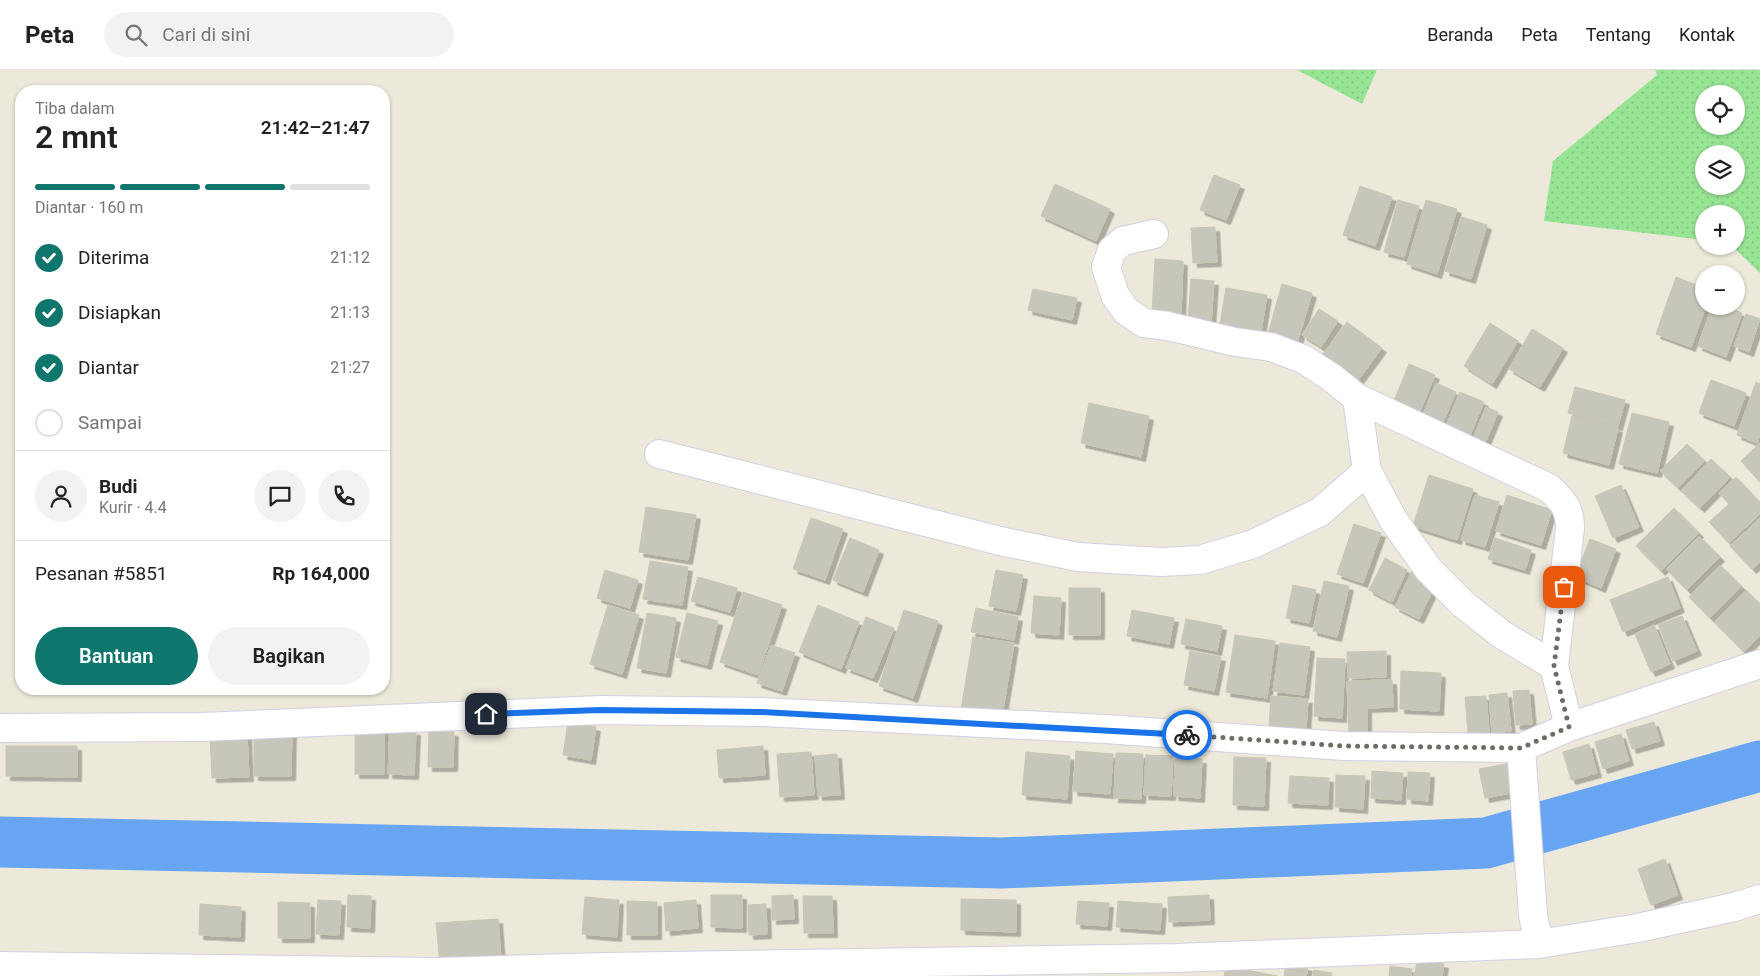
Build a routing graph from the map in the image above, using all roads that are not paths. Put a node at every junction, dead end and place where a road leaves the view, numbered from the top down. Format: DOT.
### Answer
graph roads {
  1 [pos="1154,234"];
  2 [pos="1357,398"];
  3 [pos="659,454"];
  4 [pos="1367,470"];
  5 [pos="1760,664"];
  6 [pos="1554,666"];
  7 [pos="1569,727"];
  8 [pos="0,728"];
  9 [pos="1521,757"];
  10 [pos="1760,899"];
  11 [pos="1539,944"];
  12 [pos="0,966"];
  1 -- 2 [label="street"];
  2 -- 4 [label="street"];
  2 -- 6 [label="street"];
  3 -- 4 [label="street"];
  4 -- 6 [label="street"];
  5 -- 7 [label="street"];
  6 -- 7 [label="street"];
  7 -- 9 [label="street"];
  8 -- 9 [label="street"];
  9 -- 11 [label="street"];
  10 -- 11 [label="street"];
  11 -- 12 [label="street"];
}
